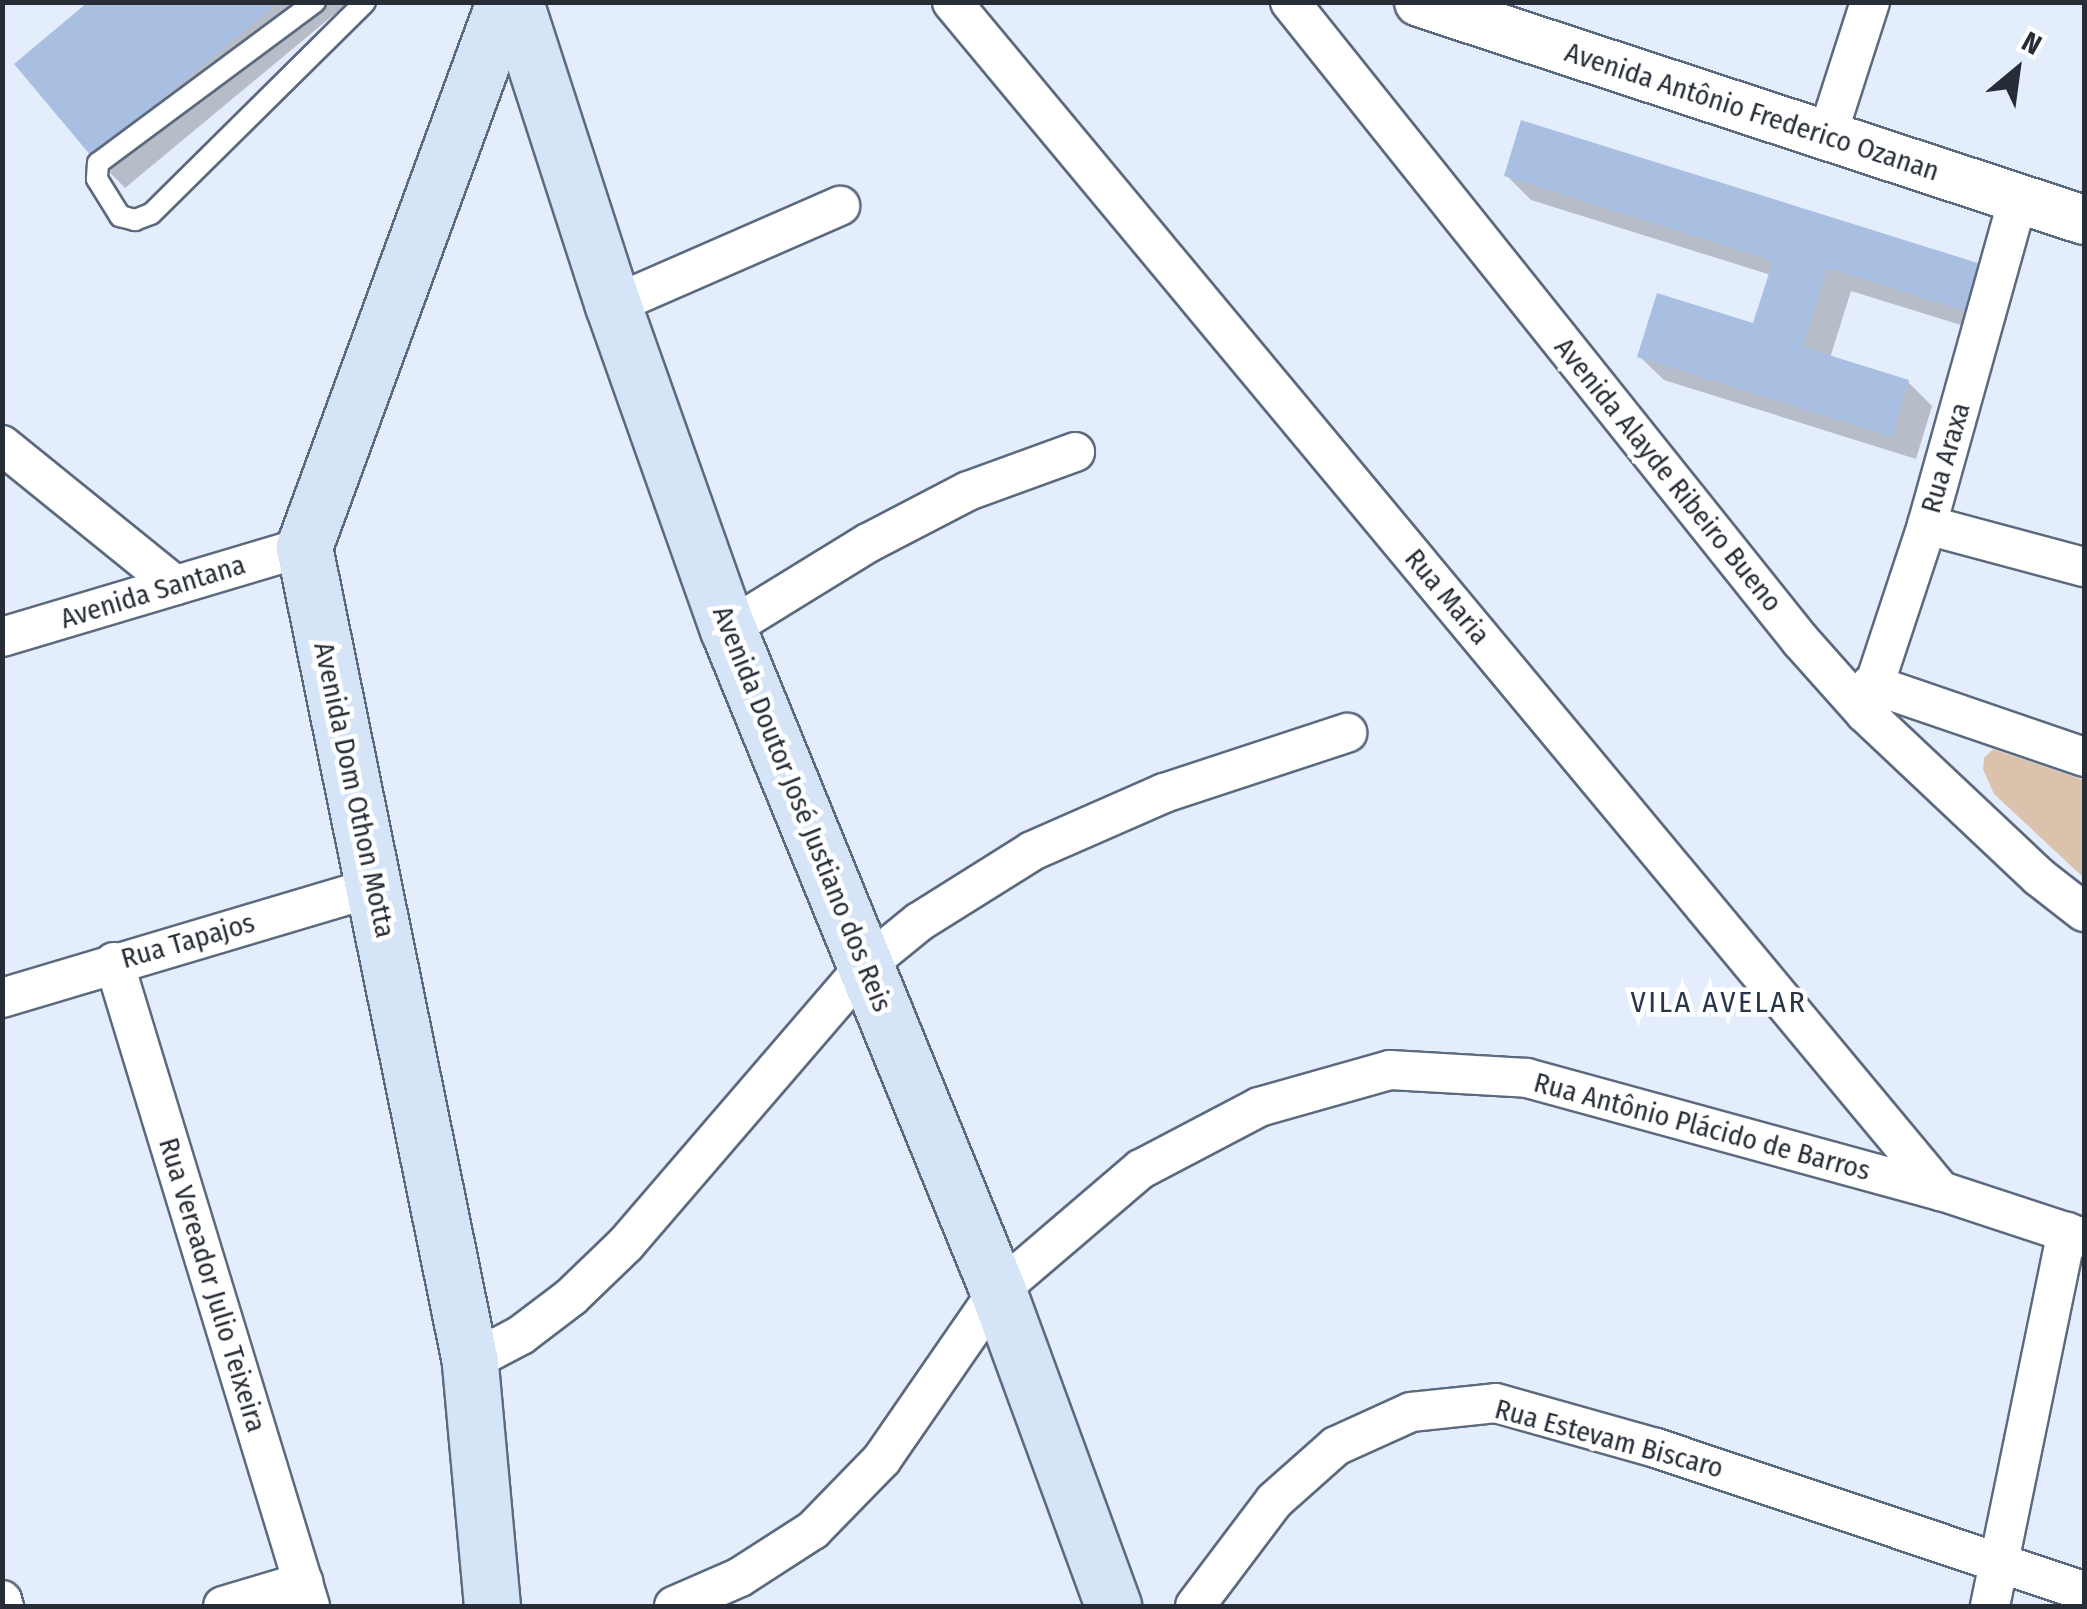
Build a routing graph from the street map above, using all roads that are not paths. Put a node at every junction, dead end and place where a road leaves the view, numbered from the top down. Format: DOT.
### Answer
graph roads {
  1 [pos="315,2"];
  2 [pos="366,2"];
  3 [pos="504,2"];
  4 [pos="515,2"];
  5 [pos="952,2"];
  6 [pos="1290,2"];
  7 [pos="1419,2"];
  8 [pos="1870,2"];
  9 [pos="1826,136"];
  10 [pos="2018,200"];
  11 [pos="840,206"];
  12 [pos="2084,220"];
  13 [pos="613,304"];
  14 [pos="2,445"];
  15 [pos="1075,452"];
  16 [pos="1927,524"];
  17 [pos="304,547"];
  18 [pos="2084,567"];
  19 [pos="175,585"];
  20 [pos="728,628"];
  21 [pos="2,637"];
  22 [pos="1868,699"];
  23 [pos="1347,733"];
  24 [pos="2084,757"];
  25 [pos="374,887"];
  26 [pos="2084,912"];
  27 [pos="114,962"];
  28 [pos="865,966"];
  29 [pos="2,998"];
  30 [pos="1941,1191"];
  31 [pos="2076,1235"];
  32 [pos="998,1291"];
  33 [pos="470,1362"];
  34 [pos="1998,1559"];
  35 [pos="2084,1591"];
  36 [pos="306,1594"];
  37 [pos="223,1606"];
  38 [pos="492,1606"];
  39 [pos="674,1606"];
  40 [pos="1113,1606"];
  41 [pos="1195,1606"];
  42 [pos="1990,1606"];
  1 -- 2 [label="lane"];
  3 -- 17 [label="main road"];
  4 -- 13 [label="main road, Avenida Doutor José Justiano dos Reis"];
  5 -- 30 [label="street, Rua Maria"];
  6 -- 22 [label="street, Avenida Alayde Ribeiro Bueno"];
  7 -- 9 [label="street, Avenida Antônio Frederico Ozanan"];
  8 -- 9 [label="street"];
  9 -- 10 [label="street, Avenida Antônio Frederico Ozanan"];
  10 -- 12 [label="street, Avenida Antônio Frederico Ozanan"];
  10 -- 16 [label="street, Rua Araxa"];
  11 -- 13 [label="street"];
  13 -- 20 [label="main road, Avenida Doutor José Justiano dos Reis"];
  14 -- 19 [label="street"];
  15 -- 20 [label="street"];
  16 -- 18 [label="street"];
  16 -- 22 [label="street, Rua Araxa"];
  17 -- 19 [label="street, Avenida Santana"];
  17 -- 25 [label="main road, Avenida Dom Othon Motta"];
  19 -- 21 [label="street, Avenida Santana"];
  20 -- 28 [label="main road, Avenida Doutor José Justiano dos Reis"];
  22 -- 24 [label="street"];
  22 -- 26 [label="street, Avenida Alayde Ribeiro Bueno"];
  23 -- 28 [label="street"];
  25 -- 27 [label="street, Rua Tapajos"];
  25 -- 33 [label="main road, Avenida Dom Othon Motta"];
  27 -- 29 [label="street, Rua Tapajos"];
  27 -- 36 [label="street, Rua Vereador Julio Teixeira"];
  28 -- 32 [label="main road, Avenida Doutor José Justiano dos Reis"];
  28 -- 33 [label="street"];
  30 -- 31 [label="street, Rua Antônio Plácido de Barros"];
  30 -- 32 [label="street, Rua Antônio Plácido de Barros"];
  31 -- 34 [label="street"];
  32 -- 39 [label="street, Rua Antônio Plácido de Barros"];
  32 -- 40 [label="main road, Avenida Doutor José Justiano dos Reis"];
  33 -- 38 [label="main road, Avenida Dom Othon Motta"];
  34 -- 35 [label="street, Rua Estevam Biscaro"];
  34 -- 41 [label="street, Rua Estevam Biscaro"];
  34 -- 42 [label="street"];
  36 -- 37 [label="street"];
}
